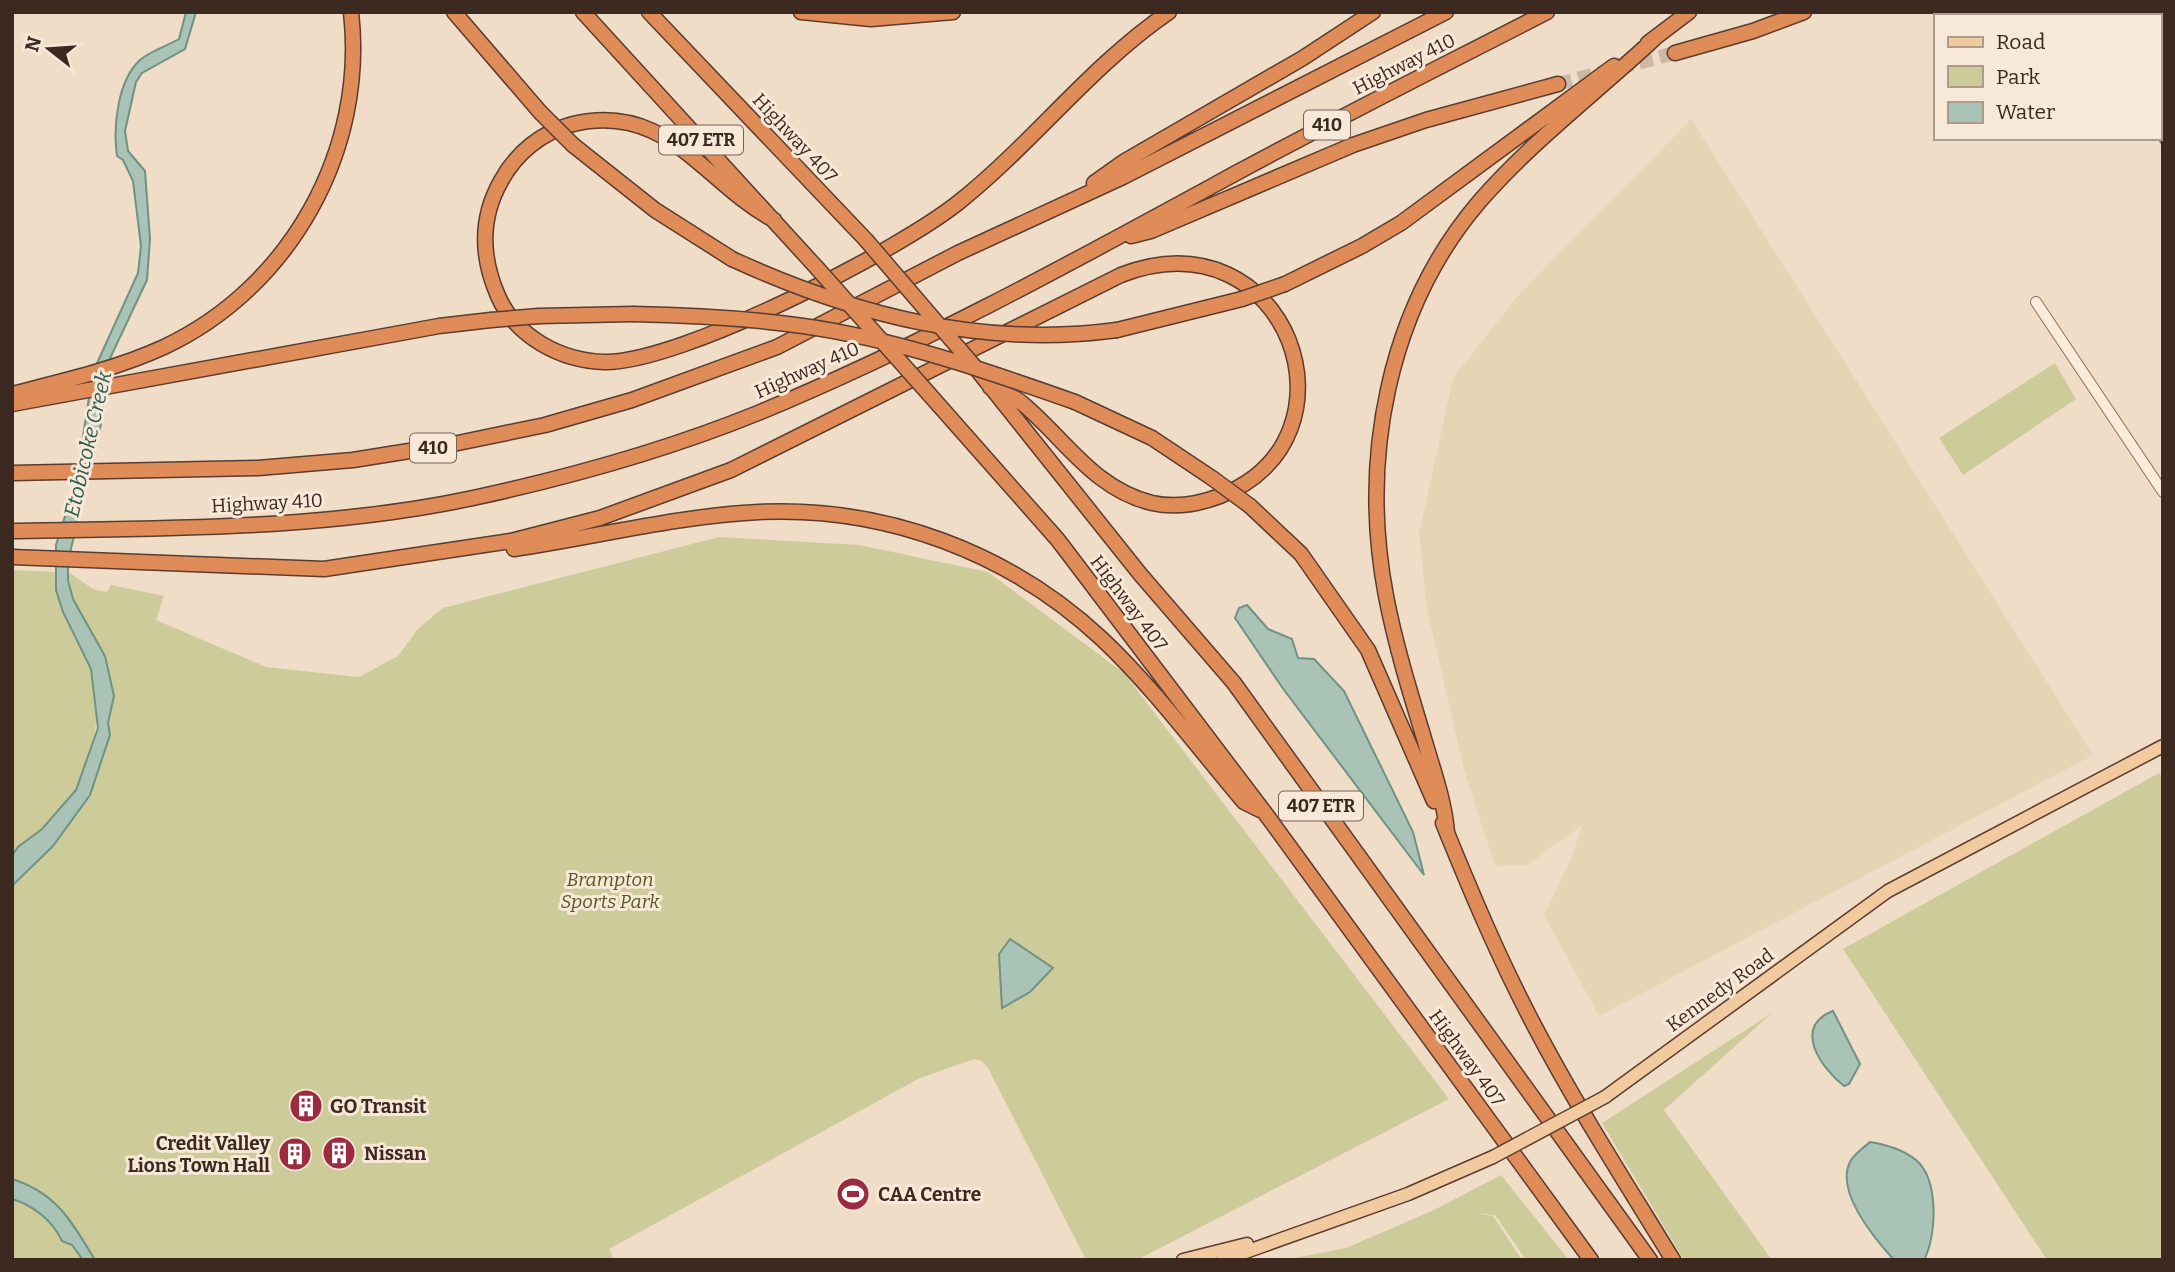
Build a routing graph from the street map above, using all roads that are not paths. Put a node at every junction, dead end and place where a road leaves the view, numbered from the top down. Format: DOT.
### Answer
graph roads {
  1 [pos="351,12"];
  2 [pos="454,12"];
  3 [pos="583,12"];
  4 [pos="649,12"];
  5 [pos="801,12"];
  6 [pos="953,12"];
  7 [pos="1169,12"];
  8 [pos="1373,12"];
  9 [pos="1446,12"];
  10 [pos="1547,12"];
  11 [pos="1689,12"];
  12 [pos="1804,12"];
  13 [pos="1654,39"];
  14 [pos="1675,53"];
  15 [pos="1558,84"];
  16 [pos="1076,196"];
  17 [pos="774,220"];
  18 [pos="1110,242"];
  19 [pos="2036,302"];
  20 [pos="990,387"];
  21 [pos="12,394"];
  22 [pos="12,404"];
  23 [pos="12,473"];
  24 [pos="2163,492"];
  25 [pos="12,531"];
  26 [pos="12,557"];
  27 [pos="377,563"];
  28 [pos="2163,746"];
  29 [pos="1265,813"];
  30 [pos="1447,832"];
  31 [pos="1285,1236"];
  32 [pos="1183,1260"];
  33 [pos="1223,1260"];
  34 [pos="1591,1260"];
  35 [pos="1650,1260"];
  36 [pos="1673,1260"];
  1 -- 21 [label="highway"];
  2 -- 13 [label="highway, bridge"];
  3 -- 17 [label="highway, Highway 407 / 407 ETR"];
  4 -- 20 [label="highway, Highway 407 / 407 ETR, bridge"];
  5 -- 6 [label="highway"];
  7 -- 17 [label="highway"];
  8 -- 16 [label="highway"];
  9 -- 16 [label="highway, Highway 410 / 410"];
  10 -- 18 [label="highway, Highway 410 / 410"];
  11 -- 13 [label="highway"];
  12 -- 14 [label="highway"];
  13 -- 30 [label="highway"];
  15 -- 18 [label="highway"];
  16 -- 23 [label="highway, Highway 410 / 410"];
  17 -- 29 [label="highway, Highway 407 / 407 ETR, bridge"];
  18 -- 25 [label="highway, Highway 410 / 410"];
  19 -- 24 [label="street"];
  20 -- 27 [label="highway"];
  20 -- 35 [label="highway, Highway 407 / 407 ETR"];
  22 -- 30 [label="highway, bridge"];
  26 -- 27 [label="highway"];
  27 -- 29 [label="highway"];
  28 -- 31 [label="main road, Kennedy Road, bridge"];
  29 -- 34 [label="highway, Highway 407 / 407 ETR"];
  30 -- 36 [label="highway"];
  31 -- 32 [label="main road, Kennedy Road"];
  31 -- 33 [label="main road, Kennedy Road"];
}
